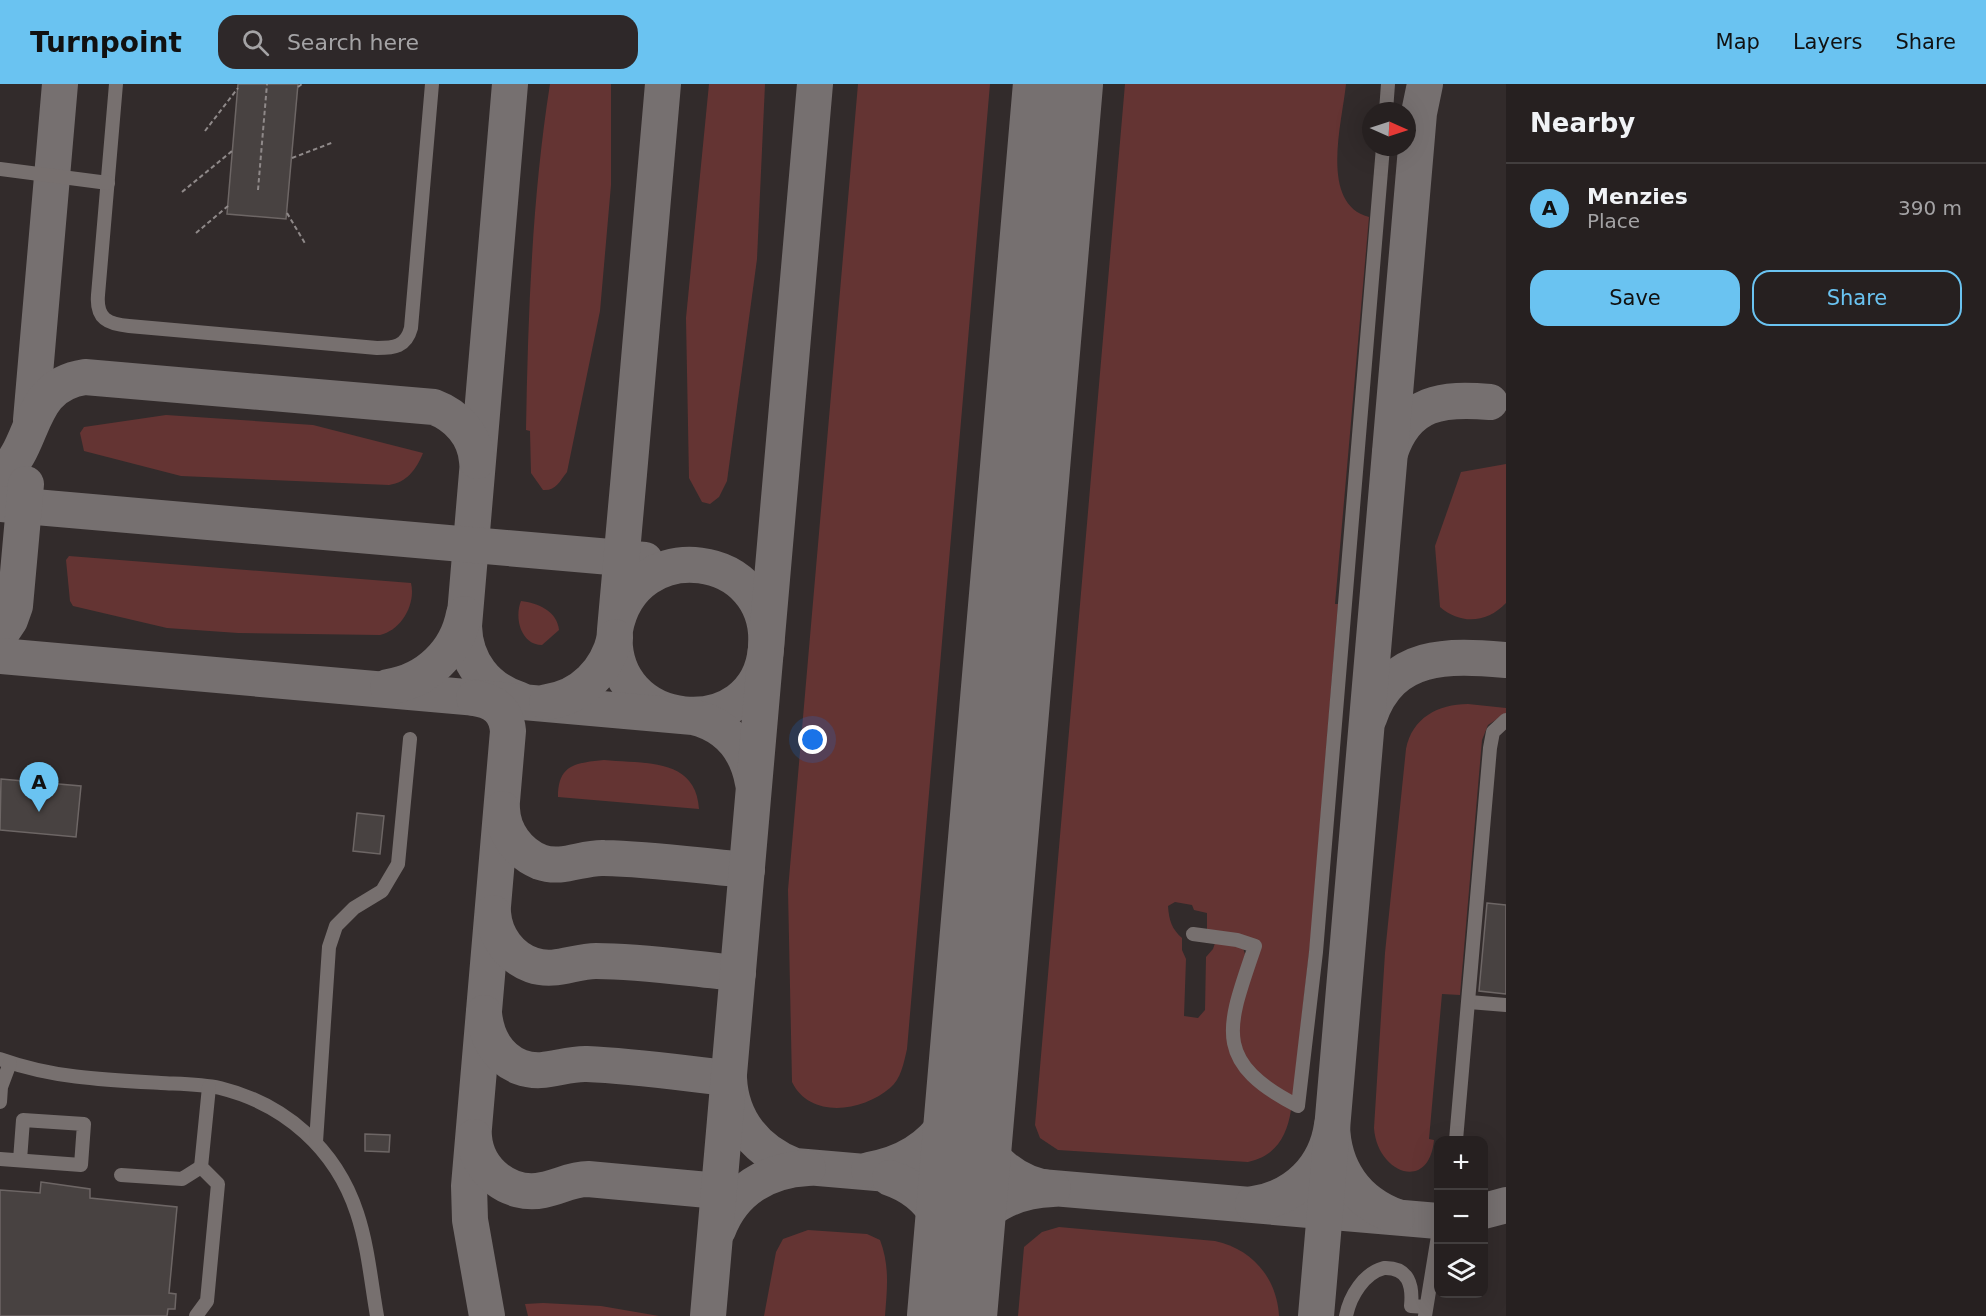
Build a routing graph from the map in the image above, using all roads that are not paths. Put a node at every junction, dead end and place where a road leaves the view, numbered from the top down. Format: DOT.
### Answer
graph roads {
  1 [pos="116,84"];
  2 [pos="432,84"];
  3 [pos="1388,84"];
  4 [pos="1387,102"];
  5 [pos="1382,156"];
  6 [pos="0,169"];
  7 [pos="108,183"];
  8 [pos="1506,720"];
  9 [pos="410,739"];
  10 [pos="1194,934"];
  11 [pos="1468,1002"];
  12 [pos="1506,1005"];
  13 [pos="2,1059"];
  14 [pos="209,1086"];
  15 [pos="0,1102"];
  16 [pos="1456,1136"];
  17 [pos="316,1142"];
  18 [pos="0,1159"];
  19 [pos="20,1160"];
  20 [pos="201,1167"];
  21 [pos="121,1175"];
  22 [pos="1437,1244"];
  23 [pos="1426,1312"];
  24 [pos="196,1316"];
  25 [pos="377,1316"];
  26 [pos="1346,1316"];
  1 -- 7 [label="street"];
  2 -- 7 [label="street"];
  3 -- 4 [label="street"];
  5 -- 10 [label="street"];
  6 -- 7 [label="street"];
  8 -- 11 [label="street"];
  9 -- 17 [label="street"];
  11 -- 12 [label="street"];
  11 -- 16 [label="street"];
  13 -- 14 [label="street"];
  13 -- 15 [label="street"];
  14 -- 17 [label="street"];
  14 -- 20 [label="street"];
  17 -- 25 [label="street"];
  18 -- 19 [label="street"];
  19 -- 19 [label="street"];
  20 -- 21 [label="street"];
  20 -- 24 [label="street"];
  22 -- 23 [label="street"];
  23 -- 26 [label="street"];
}
